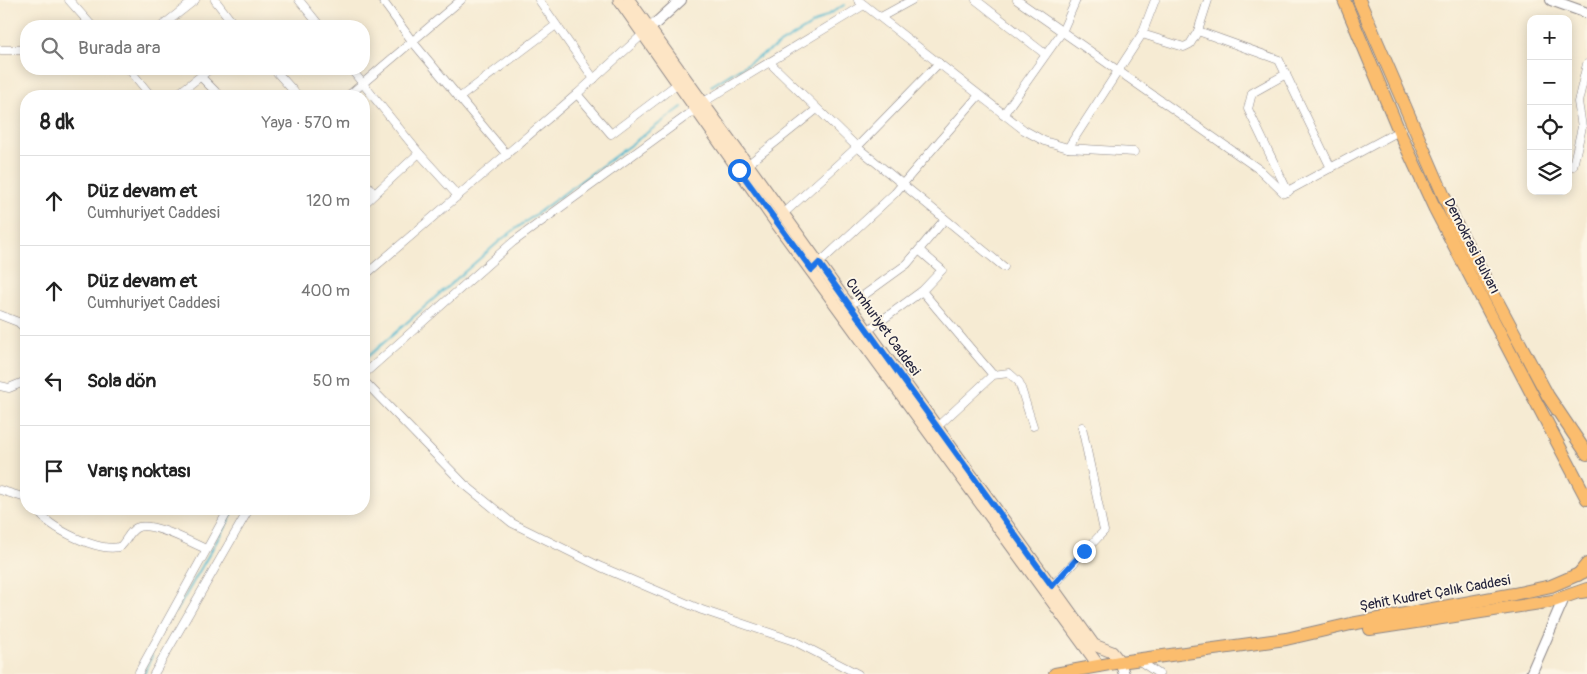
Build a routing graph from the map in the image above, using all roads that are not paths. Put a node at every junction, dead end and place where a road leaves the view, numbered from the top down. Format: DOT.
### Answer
graph roads {
  1 [pos="68,0"];
  2 [pos="195,0"];
  3 [pos="215,0"];
  4 [pos="299,0"];
  5 [pos="382,0"];
  6 [pos="461,0"];
  7 [pos="539,0"];
  8 [pos="619,0"];
  9 [pos="629,0"];
  10 [pos="681,0"];
  11 [pos="912,0"];
  12 [pos="976,0"];
  13 [pos="1017,0"];
  14 [pos="1076,0"];
  15 [pos="1155,0"];
  16 [pos="1208,0"];
  17 [pos="1344,0"];
  18 [pos="1359,0"];
  19 [pos="1551,0"];
  20 [pos="861,3"];
  21 [pos="1587,13"];
  22 [pos="880,17"];
  23 [pos="86,20"];
  24 [pos="168,20"];
  25 [pos="230,20"];
  26 [pos="315,20"];
  27 [pos="556,25"];
  28 [pos="1198,31"];
  29 [pos="1062,32"];
  30 [pos="645,33"];
  31 [pos="1142,34"];
  32 [pos="412,41"];
  33 [pos="0,50"];
  34 [pos="20,50"];
  35 [pos="1045,54"];
  36 [pos="769,62"];
  37 [pos="939,63"];
  38 [pos="1587,64"];
  39 [pos="1119,72"];
  40 [pos="1286,74"];
  41 [pos="134,75"];
  42 [pos="203,75"];
  43 [pos="279,75"];
  44 [pos="356,75"];
  45 [pos="201,77"];
  46 [pos="594,79"];
  47 [pos="363,84"];
  48 [pos="677,84"];
  49 [pos="146,90"];
  50 [pos="183,90"];
  51 [pos="214,90"];
  52 [pos="293,90"];
  53 [pos="356,90"];
  54 [pos="368,90"];
  55 [pos="370,92"];
  56 [pos="577,94"];
  57 [pos="979,96"];
  58 [pos="459,98"];
  59 [pos="699,106"];
  60 [pos="817,109"];
  61 [pos="1003,115"];
  62 [pos="1399,131"];
  63 [pos="857,147"];
  64 [pos="1068,148"];
  65 [pos="419,152"];
  66 [pos="1134,152"];
  67 [pos="506,154"];
  68 [pos="746,166"];
  69 [pos="1573,166"];
  70 [pos="1331,168"];
  71 [pos="903,184"];
  72 [pos="370,189"];
  73 [pos="1288,192"];
  74 [pos="374,194"];
  75 [pos="458,196"];
  76 [pos="370,198"];
  77 [pos="782,216"];
  78 [pos="945,219"];
  79 [pos="919,250"];
  80 [pos="815,266"];
  81 [pos="1004,267"];
  82 [pos="370,271"];
  83 [pos="922,291"];
  84 [pos="849,306"];
  85 [pos="0,316"];
  86 [pos="20,324"];
  87 [pos="867,331"];
  88 [pos="370,369"];
  89 [pos="993,375"];
  90 [pos="20,383"];
  91 [pos="0,386"];
  92 [pos="370,387"];
  93 [pos="1033,426"];
  94 [pos="1082,426"];
  95 [pos="937,427"];
  96 [pos="1587,454"];
  97 [pos="0,490"];
  98 [pos="20,496"];
  99 [pos="1587,499"];
  100 [pos="41,515"];
  101 [pos="226,515"];
  102 [pos="246,515"];
  103 [pos="206,549"];
  104 [pos="1587,564"];
  105 [pos="1583,572"];
  106 [pos="1052,586"];
  107 [pos="1585,590"];
  108 [pos="1564,598"];
  109 [pos="1286,639"];
  110 [pos="1138,660"];
  111 [pos="1122,668"];
  112 [pos="1102,670"];
  113 [pos="139,672"];
  114 [pos="154,674"];
  115 [pos="858,674"];
  116 [pos="1055,674"];
  117 [pos="1159,674"];
  118 [pos="1531,674"];
  1 -- 23 [label="street"];
  2 -- 24 [label="street"];
  3 -- 25 [label="street"];
  4 -- 26 [label="street"];
  5 -- 32 [label="street"];
  6 -- 32 [label="street"];
  7 -- 27 [label="street"];
  8 -- 30 [label="main road, Cumhuriyet Caddesi"];
  9 -- 30 [label="main road, Cumhuriyet Caddesi"];
  10 -- 30 [label="street"];
  11 -- 22 [label="street"];
  12 -- 35 [label="street"];
  13 -- 29 [label="street"];
  14 -- 29 [label="street"];
  15 -- 31 [label="street"];
  16 -- 28 [label="street"];
  17 -- 62 [label="main road, Demokrasi Bulvarı"];
  18 -- 96 [label="main road, Demokrasi Bulvarı"];
  19 -- 21 [label="street"];
  20 -- 22 [label="street"];
  20 -- 36 [label="street"];
  22 -- 37 [label="street"];
  27 -- 46 [label="street"];
  27 -- 58 [label="street"];
  28 -- 31 [label="street"];
  28 -- 40 [label="street"];
  29 -- 35 [label="street"];
  29 -- 39 [label="street"];
  30 -- 46 [label="street"];
  30 -- 48 [label="main road, Cumhuriyet Caddesi"];
  30 -- 59 [label="main road, Cumhuriyet Caddesi"];
  31 -- 39 [label="street"];
  32 -- 47 [label="street"];
  32 -- 58 [label="street"];
  33 -- 34 [label="street"];
  35 -- 61 [label="street"];
  36 -- 59 [label="street"];
  36 -- 60 [label="street"];
  37 -- 57 [label="street"];
  37 -- 63 [label="street"];
  38 -- 69 [label="street"];
  39 -- 64 [label="street"];
  39 -- 73 [label="street"];
  40 -- 70 [label="street"];
  40 -- 73 [label="street"];
  41 -- 49 [label="street"];
  42 -- 45 [label="street"];
  43 -- 52 [label="street"];
  44 -- 47 [label="street"];
  45 -- 50 [label="street"];
  45 -- 51 [label="street"];
  46 -- 56 [label="street"];
  47 -- 53 [label="street"];
  47 -- 54 [label="street"];
  48 -- 56 [label="street"];
  48 -- 59 [label="main road, Cumhuriyet Caddesi"];
  55 -- 65 [label="street"];
  56 -- 67 [label="street"];
  57 -- 61 [label="street"];
  57 -- 71 [label="street"];
  58 -- 67 [label="street"];
  59 -- 68 [label="main road, Cumhuriyet Caddesi"];
  59 -- 80 [label="main road, Cumhuriyet Caddesi"];
  59 -- 88 [label="street"];
  60 -- 63 [label="street"];
  60 -- 68 [label="street"];
  61 -- 64 [label="street"];
  62 -- 70 [label="street"];
  62 -- 99 [label="main road, Demokrasi Bulvarı"];
  63 -- 71 [label="street"];
  63 -- 77 [label="street"];
  64 -- 66 [label="street"];
  65 -- 74 [label="street"];
  65 -- 75 [label="street"];
  67 -- 75 [label="street"];
  68 -- 77 [label="main road, Cumhuriyet Caddesi"];
  70 -- 73 [label="street"];
  71 -- 78 [label="street"];
  71 -- 80 [label="street"];
  72 -- 74 [label="street"];
  74 -- 76 [label="street"];
  75 -- 82 [label="street"];
  77 -- 80 [label="main road, Cumhuriyet Caddesi"];
  78 -- 79 [label="street"];
  78 -- 81 [label="street"];
  79 -- 83 [label="street"];
  79 -- 84 [label="street"];
  80 -- 84 [label="main road, Cumhuriyet Caddesi"];
  80 -- 112 [label="main road, Cumhuriyet Caddesi"];
  83 -- 87 [label="street"];
  83 -- 89 [label="street"];
  84 -- 87 [label="main road, Cumhuriyet Caddesi"];
  85 -- 86 [label="street"];
  87 -- 95 [label="main road, Cumhuriyet Caddesi"];
  89 -- 93 [label="street"];
  89 -- 95 [label="street"];
  90 -- 91 [label="street"];
  92 -- 115 [label="street"];
  94 -- 106 [label="street"];
  95 -- 106 [label="main road, Cumhuriyet Caddesi"];
  97 -- 98 [label="street"];
  100 -- 103 [label="street"];
  101 -- 103 [label="street"];
  102 -- 114 [label="street"];
  103 -- 113 [label="street"];
  104 -- 105 [label="main road"];
  105 -- 109 [label="main road, Şehit Kudret Çalık Caddesi"];
  106 -- 111 [label="main road, Cumhuriyet Caddesi"];
  107 -- 108 [label="main road, Şehit Kudret Çalık Caddesi"];
  108 -- 109 [label="main road, Şehit Kudret Çalık Caddesi"];
  108 -- 118 [label="street"];
  109 -- 110 [label="main road, Şehit Kudret Çalık Caddesi"];
  110 -- 111 [label="main road, Şehit Kudret Çalık Caddesi"];
  110 -- 117 [label="street"];
  111 -- 112 [label="main road, Şehit Kudret Çalık Caddesi"];
  112 -- 116 [label="main road, Şehit Kudret Çalık Caddesi"];
}
